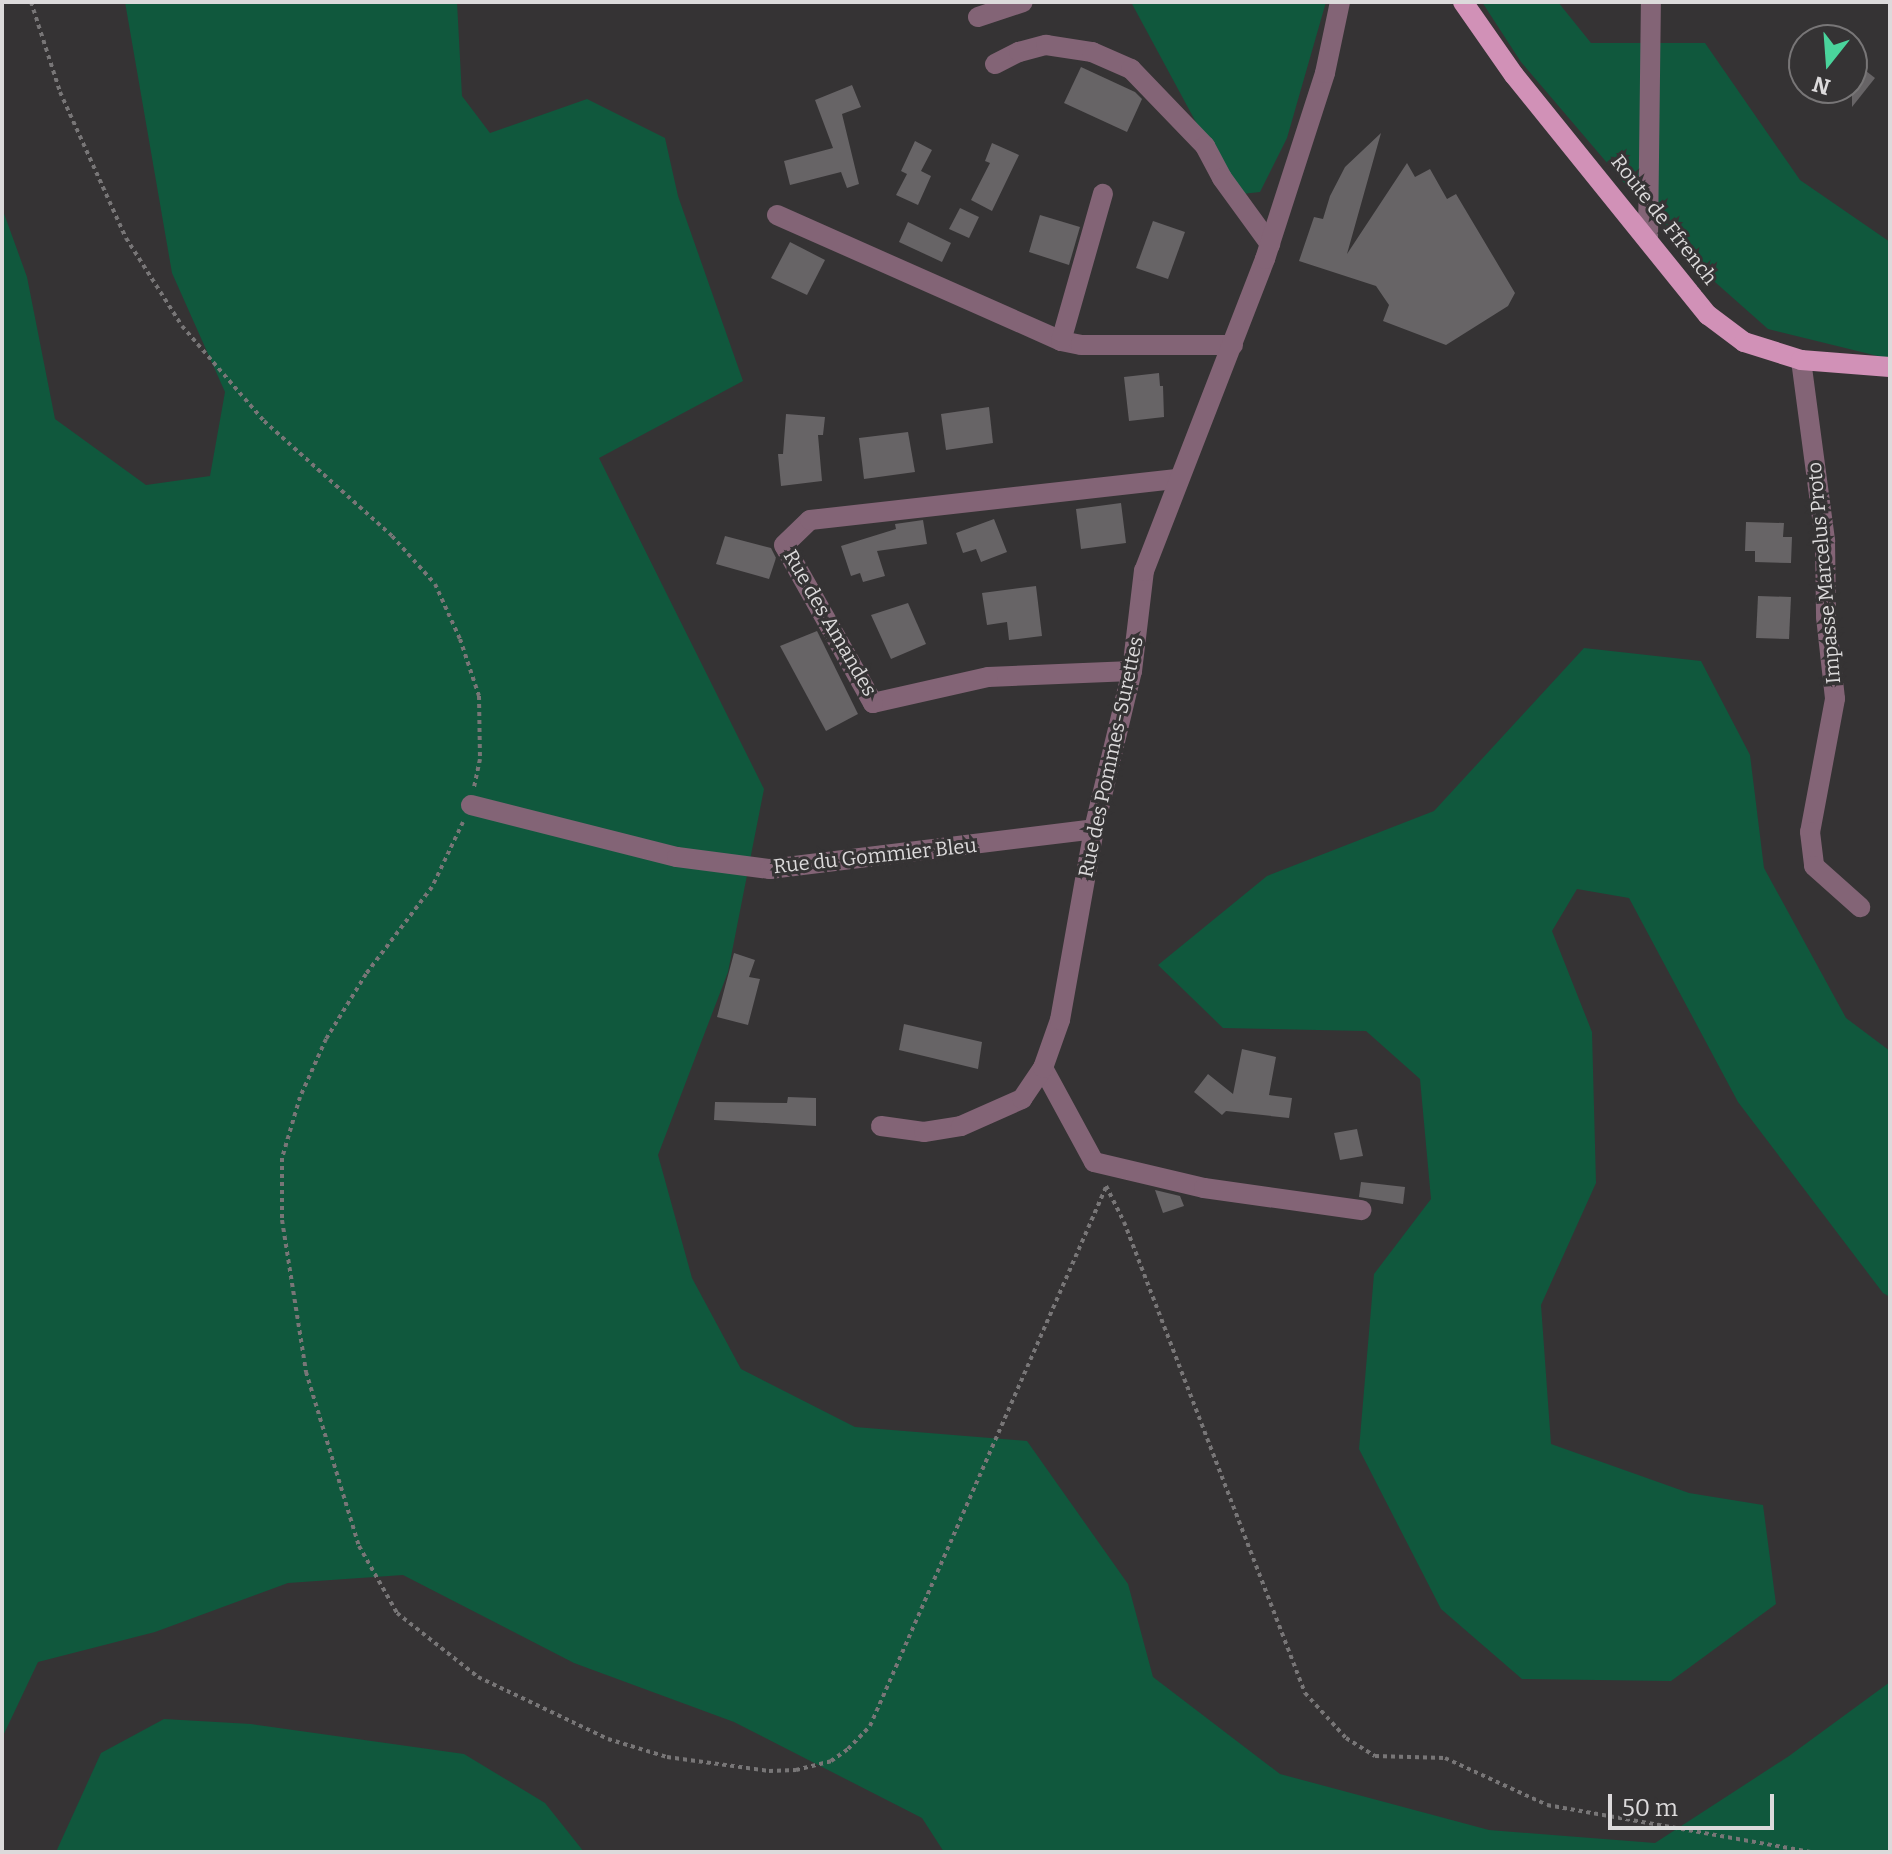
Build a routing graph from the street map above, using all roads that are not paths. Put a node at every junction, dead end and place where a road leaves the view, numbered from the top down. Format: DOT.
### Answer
graph roads {
  1 [pos="1023,2"];
  2 [pos="1340,2"];
  3 [pos="1463,2"];
  4 [pos="1651,2"];
  5 [pos="978,17"];
  6 [pos="995,64"];
  7 [pos="1103,194"];
  8 [pos="777,215"];
  9 [pos="1648,240"];
  10 [pos="1270,244"];
  11 [pos="1061,341"];
  12 [pos="1233,345"];
  13 [pos="1801,360"];
  14 [pos="1890,367"];
  15 [pos="1177,479"];
  16 [pos="1132,671"];
  17 [pos="471,805"];
  18 [pos="1094,829"];
  19 [pos="1860,907"];
  20 [pos="1043,1068"];
  21 [pos="881,1126"];
  22 [pos="1361,1210"];
  1 -- 5 [label="street"];
  2 -- 10 [label="street, Rue des Pommes-Surettes"];
  3 -- 9 [label="main road, Route de Ffrench"];
  4 -- 9 [label="street"];
  6 -- 10 [label="street"];
  7 -- 11 [label="street"];
  8 -- 11 [label="street"];
  9 -- 13 [label="main road, Route de Ffrench"];
  10 -- 12 [label="street, Rue des Pommes-Surettes"];
  11 -- 12 [label="street"];
  12 -- 15 [label="street, Rue des Pommes-Surettes"];
  13 -- 14 [label="main road, Route de Ffrench"];
  13 -- 19 [label="street, Impasse Marcelus Proto"];
  15 -- 16 [label="street, Rue des Pommes-Surettes"];
  15 -- 16 [label="street, Rue des Amandes"];
  16 -- 18 [label="street, Rue des Pommes-Surettes"];
  17 -- 18 [label="street, Rue du Gommier Bleu"];
  18 -- 20 [label="street, Rue des Pommes-Surettes"];
  20 -- 21 [label="street, Rue des Pommes-Surettes"];
  20 -- 22 [label="street"];
}
